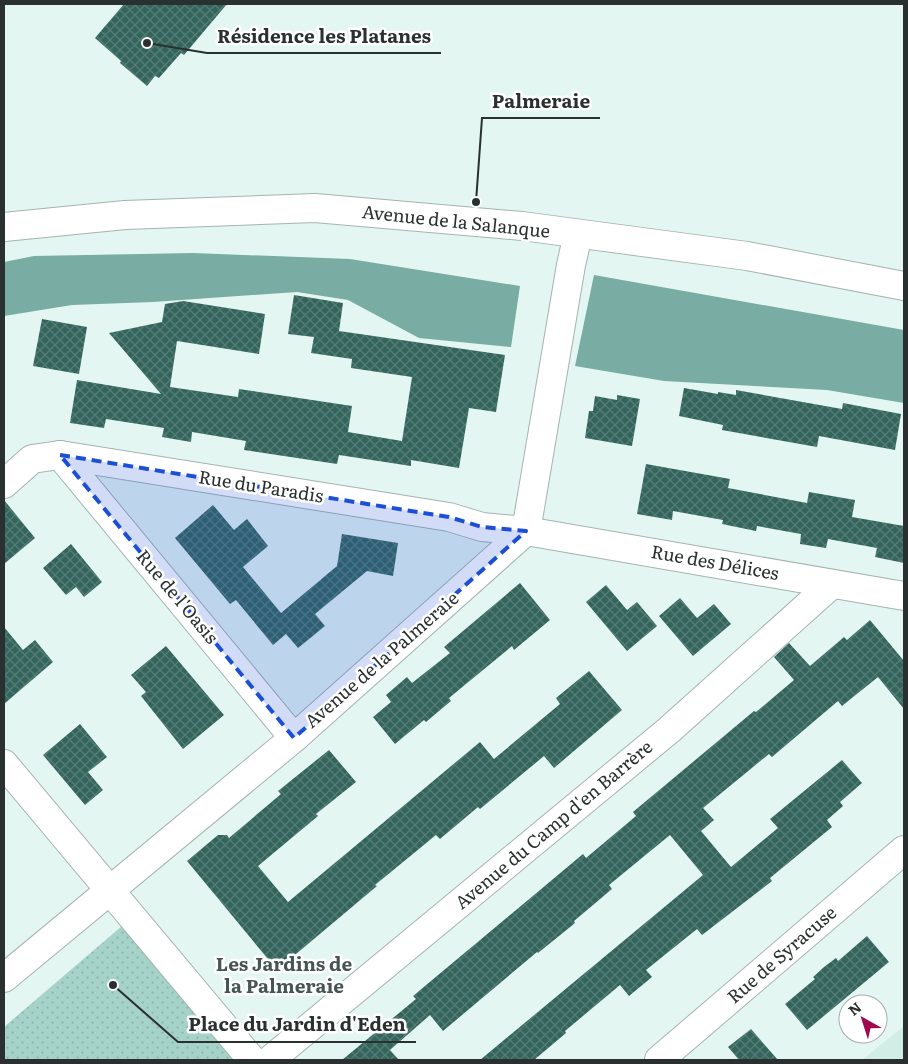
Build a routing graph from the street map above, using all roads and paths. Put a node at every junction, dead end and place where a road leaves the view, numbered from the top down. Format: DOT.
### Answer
graph roads {
  1 [pos="4,227"];
  2 [pos="578,234"];
  3 [pos="904,286"];
  4 [pos="60,455"];
  5 [pos="4,484"];
  6 [pos="526,531"];
  7 [pos="832,584"];
  8 [pos="904,596"];
  9 [pos="294,738"];
  10 [pos="4,764"];
  11 [pos="904,850"];
  12 [pos="110,890"];
  13 [pos="4,978"];
  14 [pos="252,1060"];
  15 [pos="270,1060"];
  16 [pos="659,1060"];
  1 -- 2 [label="street, Avenue de la Salanque"];
  2 -- 3 [label="street, Avenue de la Salanque"];
  2 -- 6 [label="street"];
  4 -- 5 [label="street, Rue du Paradis"];
  4 -- 6 [label="street, Rue du Paradis"];
  4 -- 9 [label="street, Rue de l'Oasis"];
  6 -- 7 [label="street, Rue des Délices"];
  6 -- 9 [label="street, Avenue de la Palmeraie"];
  7 -- 8 [label="street, Rue des Délices"];
  7 -- 15 [label="street, Avenue du Camp d'en Barrère"];
  9 -- 12 [label="street, Avenue de la Palmeraie"];
  10 -- 12 [label="street"];
  11 -- 16 [label="street, Rue de Syracuse"];
  12 -- 13 [label="street, Avenue de la Palmeraie"];
  12 -- 14 [label="street"];
}
